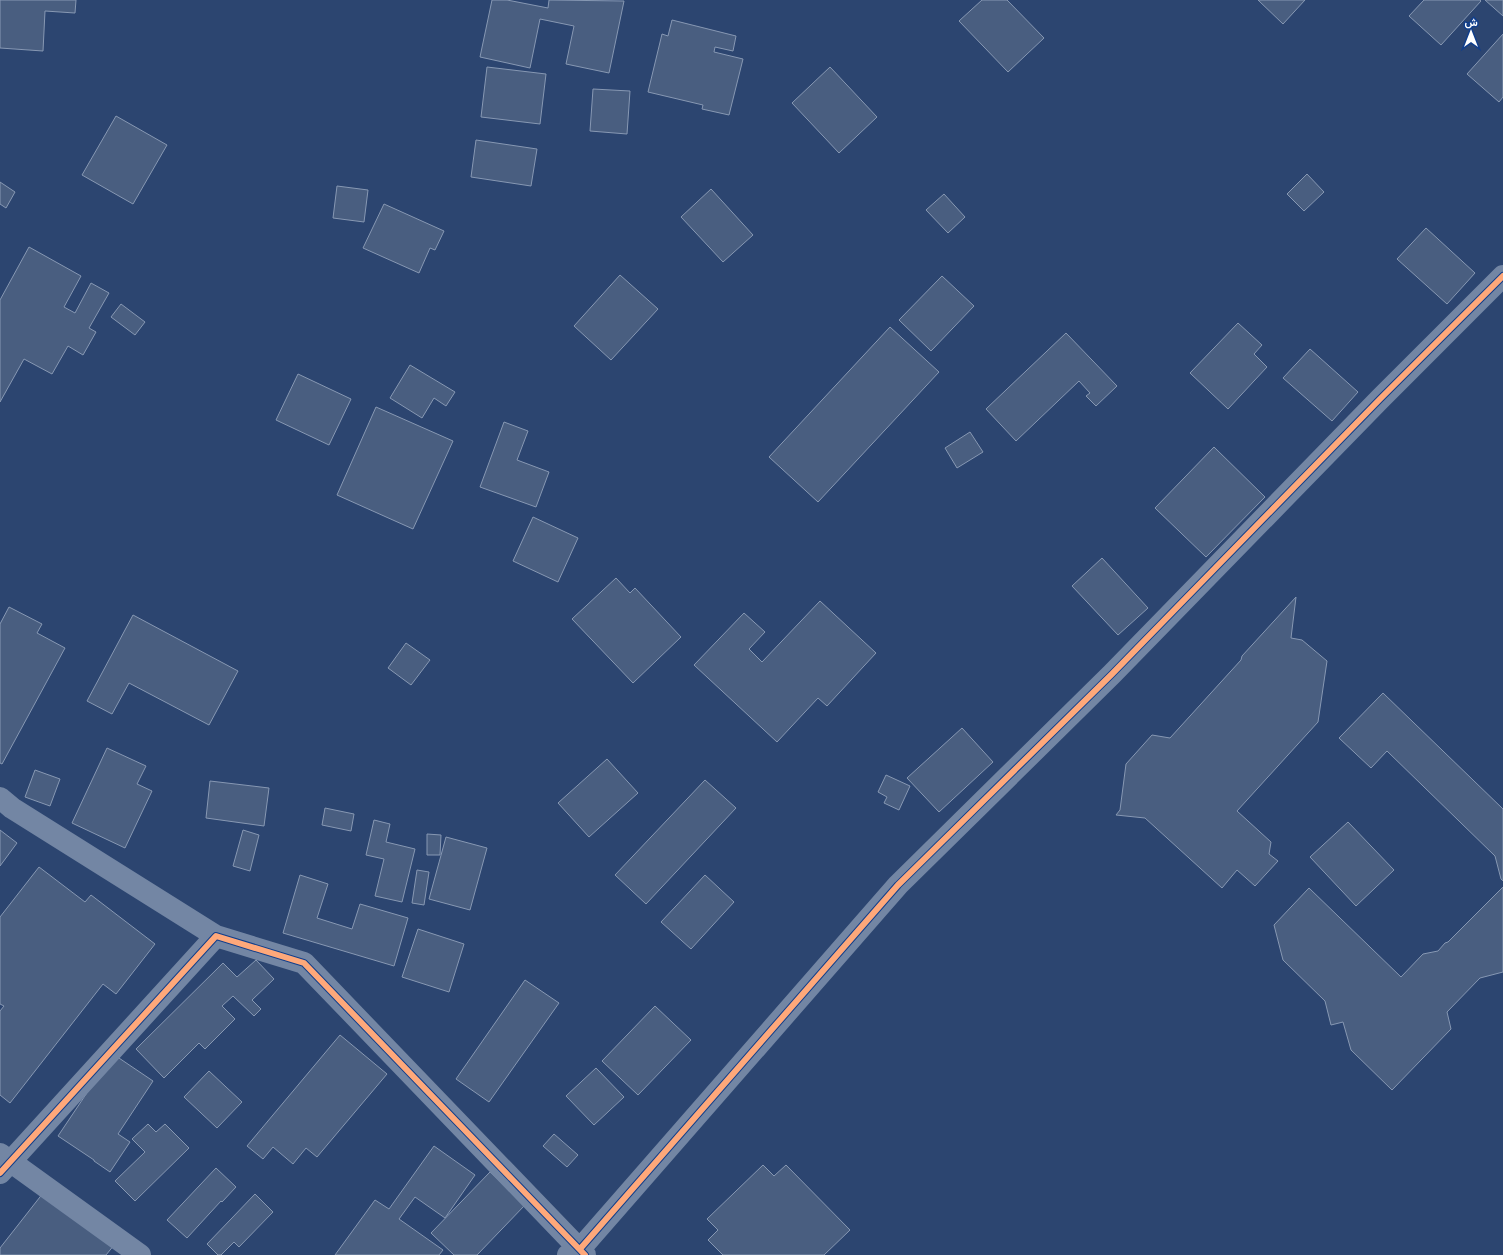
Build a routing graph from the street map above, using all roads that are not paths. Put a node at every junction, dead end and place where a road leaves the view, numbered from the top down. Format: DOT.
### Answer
graph roads {
  1 [pos="1503,276"];
  2 [pos="0,798"];
  3 [pos="216,936"];
  4 [pos="4,1163"];
  5 [pos="577,1253"];
  6 [pos="140,1255"];
  1 -- 5 [label="street"];
  2 -- 3 [label="street"];
  3 -- 4 [label="street"];
  3 -- 5 [label="street"];
  4 -- 6 [label="street"];
}
